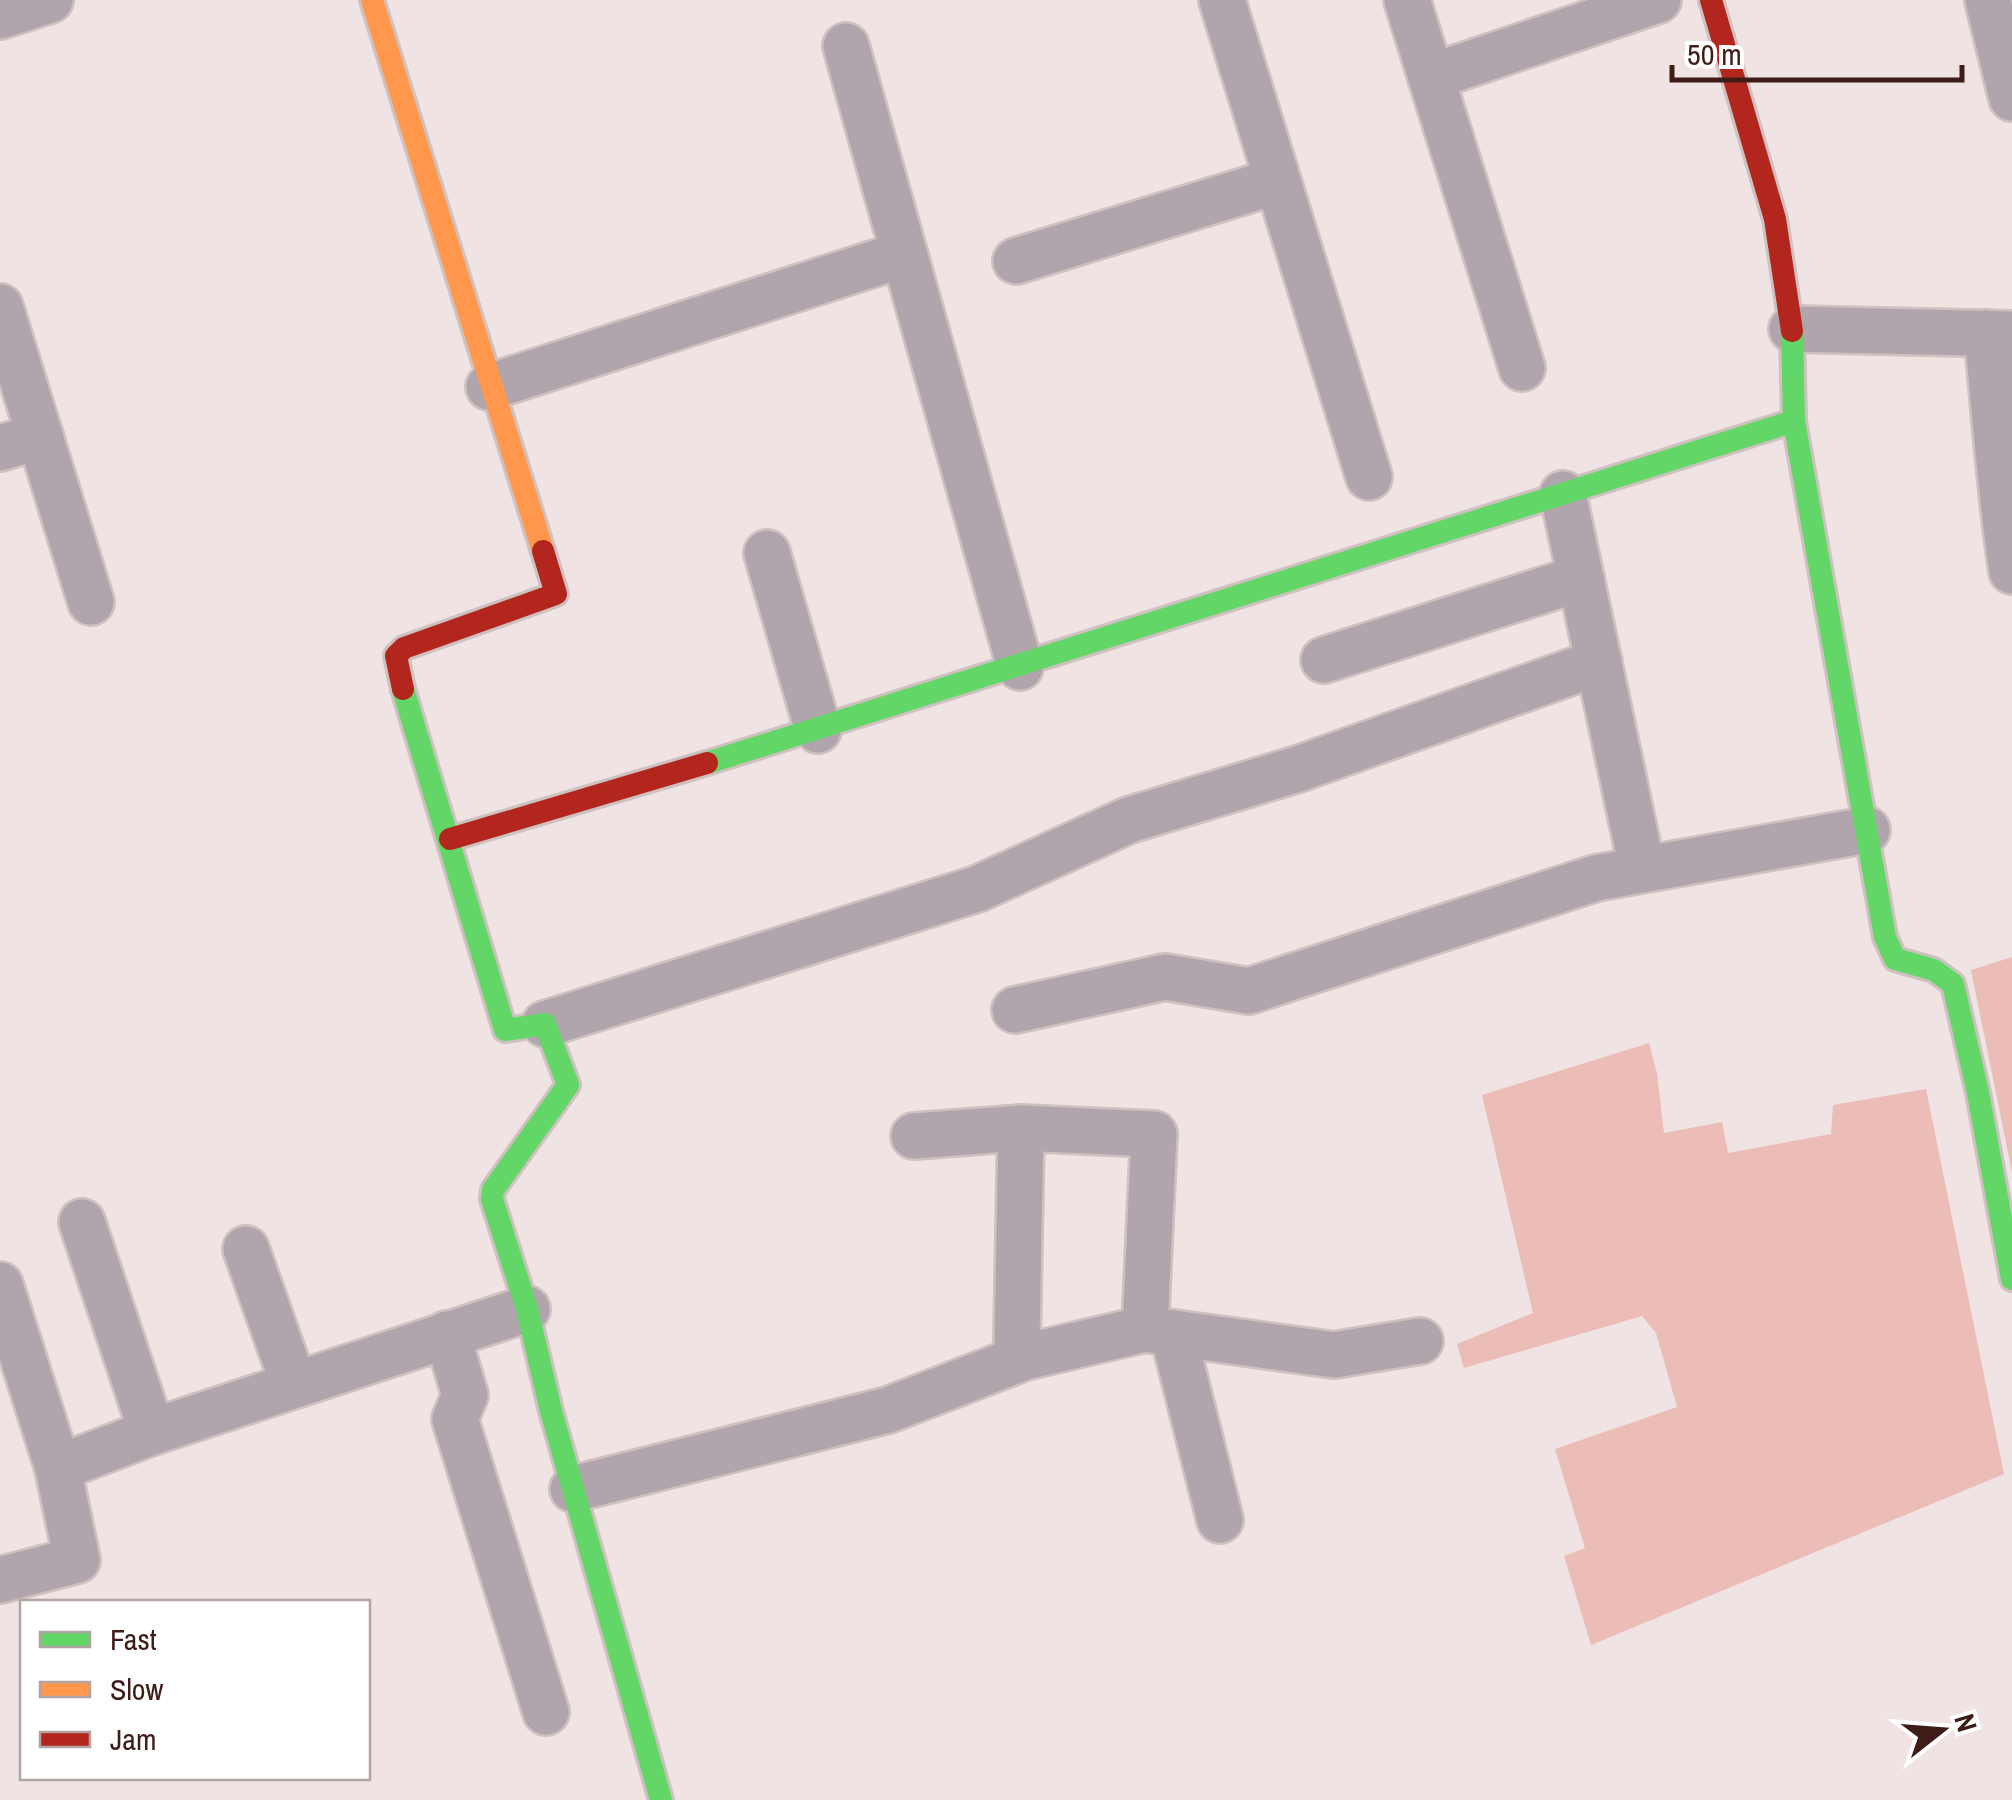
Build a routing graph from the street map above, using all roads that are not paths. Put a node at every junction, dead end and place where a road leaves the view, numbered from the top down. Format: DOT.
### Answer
graph roads {
  1 [pos="50,0"];
  2 [pos="372,0"];
  3 [pos="1222,0"];
  4 [pos="1407,0"];
  5 [pos="1658,0"];
  6 [pos="1710,0"];
  7 [pos="1988,0"];
  8 [pos="0,16"];
  9 [pos="846,46"];
  10 [pos="1431,77"];
  11 [pos="2012,98"];
  12 [pos="1277,181"];
  13 [pos="904,254"];
  14 [pos="1016,260"];
  15 [pos="0,307"];
  16 [pos="1792,330"];
  17 [pos="1999,334"];
  18 [pos="1522,368"];
  19 [pos="489,387"];
  20 [pos="1794,421"];
  21 [pos="20,442"];
  22 [pos="1370,477"];
  23 [pos="1563,494"];
  24 [pos="767,553"];
  25 [pos="2012,571"];
  26 [pos="1581,578"];
  27 [pos="91,602"];
  28 [pos="1324,660"];
  29 [pos="1598,662"];
  30 [pos="1020,667"];
  31 [pos="818,730"];
  32 [pos="1867,830"];
  33 [pos="450,839"];
  34 [pos="1642,868"];
  35 [pos="1014,1010"];
  36 [pos="545,1024"];
  37 [pos="1021,1128"];
  38 [pos="914,1136"];
  39 [pos="82,1222"];
  40 [pos="246,1249"];
  41 [pos="2012,1278"];
  42 [pos="0,1286"];
  43 [pos="526,1309"];
  44 [pos="1159,1331"];
  45 [pos="448,1334"];
  46 [pos="1420,1340"];
  47 [pos="1025,1357"];
  48 [pos="294,1384"];
  49 [pos="152,1432"];
  50 [pos="58,1468"];
  51 [pos="573,1489"];
  52 [pos="1220,1520"];
  53 [pos="0,1580"];
  54 [pos="546,1712"];
  55 [pos="662,1800"];
  1 -- 8 [label="street"];
  2 -- 19 [label="street"];
  3 -- 12 [label="street"];
  4 -- 10 [label="street"];
  5 -- 10 [label="street"];
  6 -- 16 [label="street"];
  7 -- 11 [label="street"];
  9 -- 13 [label="street"];
  10 -- 18 [label="street"];
  12 -- 14 [label="street"];
  12 -- 22 [label="street"];
  13 -- 19 [label="street"];
  13 -- 30 [label="street"];
  15 -- 21 [label="street"];
  16 -- 17 [label="street"];
  16 -- 20 [label="street"];
  17 -- 25 [label="street"];
  19 -- 33 [label="street"];
  20 -- 23 [label="street"];
  20 -- 32 [label="street"];
  21 -- 27 [label="street"];
  23 -- 26 [label="street"];
  23 -- 30 [label="street"];
  24 -- 31 [label="street"];
  26 -- 28 [label="street"];
  26 -- 29 [label="street"];
  29 -- 34 [label="street"];
  29 -- 36 [label="street"];
  30 -- 31 [label="street"];
  31 -- 33 [label="street"];
  32 -- 34 [label="street"];
  32 -- 41 [label="street"];
  33 -- 36 [label="street"];
  34 -- 35 [label="street"];
  36 -- 43 [label="street"];
  37 -- 38 [label="street"];
  37 -- 44 [label="street"];
  37 -- 47 [label="street"];
  39 -- 49 [label="street"];
  40 -- 48 [label="street"];
  42 -- 50 [label="street"];
  43 -- 45 [label="street"];
  43 -- 51 [label="street"];
  44 -- 46 [label="street"];
  44 -- 47 [label="street"];
  44 -- 52 [label="street"];
  45 -- 48 [label="street"];
  45 -- 54 [label="street"];
  47 -- 51 [label="street"];
  48 -- 49 [label="street"];
  49 -- 50 [label="street"];
  50 -- 53 [label="street"];
  51 -- 55 [label="street"];
}
